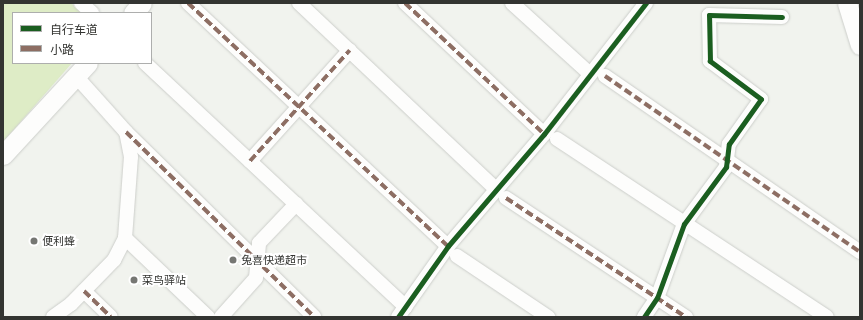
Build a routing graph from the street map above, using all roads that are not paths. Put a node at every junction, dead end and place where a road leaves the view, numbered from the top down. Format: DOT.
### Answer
graph roads {
  1 [pos="81,3"];
  2 [pos="142,3"];
  3 [pos="188,3"];
  4 [pos="299,3"];
  5 [pos="405,3"];
  6 [pos="512,3"];
  7 [pos="646,3"];
  8 [pos="847,3"];
  9 [pos="91,12"];
  10 [pos="134,12"];
  11 [pos="782,17"];
  12 [pos="860,45"];
  13 [pos="350,50"];
  14 [pos="146,64"];
  15 [pos="82,70"];
  16 [pos="590,74"];
  17 [pos="605,76"];
  18 [pos="300,105"];
  19 [pos="126,132"];
  20 [pos="551,136"];
  21 [pos="3,156"];
  22 [pos="727,159"];
  23 [pos="250,161"];
  24 [pos="501,194"];
  25 [pos="296,204"];
  26 [pos="684,224"];
  27 [pos="125,238"];
  28 [pos="452,251"];
  29 [pos="860,252"];
  30 [pos="257,262"];
  31 [pos="84,291"];
  32 [pos="657,298"];
  33 [pos="402,312"];
  34 [pos="53,317"];
  35 [pos="111,317"];
  36 [pos="208,317"];
  37 [pos="220,317"];
  38 [pos="314,317"];
  39 [pos="548,317"];
  40 [pos="644,317"];
  41 [pos="686,317"];
  42 [pos="827,317"];
  1 -- 9 [label="street"];
  2 -- 10 [label="street"];
  3 -- 18 [label="street"];
  4 -- 13 [label="street"];
  5 -- 20 [label="street"];
  6 -- 16 [label="street"];
  7 -- 16 [label="street"];
  8 -- 12 [label="street"];
  11 -- 22 [label="street"];
  13 -- 18 [label="street"];
  13 -- 24 [label="street"];
  14 -- 23 [label="street"];
  15 -- 19 [label="street"];
  15 -- 21 [label="street"];
  16 -- 20 [label="street"];
  17 -- 22 [label="street"];
  18 -- 23 [label="street"];
  18 -- 28 [label="street"];
  19 -- 27 [label="street"];
  19 -- 30 [label="street"];
  20 -- 24 [label="street"];
  20 -- 26 [label="street"];
  22 -- 26 [label="street"];
  22 -- 29 [label="street"];
  23 -- 25 [label="street"];
  24 -- 28 [label="street"];
  24 -- 32 [label="street"];
  25 -- 30 [label="street"];
  25 -- 33 [label="street"];
  26 -- 32 [label="street"];
  26 -- 42 [label="street"];
  27 -- 31 [label="street"];
  27 -- 36 [label="street"];
  28 -- 33 [label="street"];
  28 -- 39 [label="street"];
  30 -- 37 [label="street"];
  30 -- 38 [label="street"];
  31 -- 34 [label="street"];
  31 -- 35 [label="street"];
  32 -- 40 [label="street"];
  32 -- 41 [label="street"];
}
